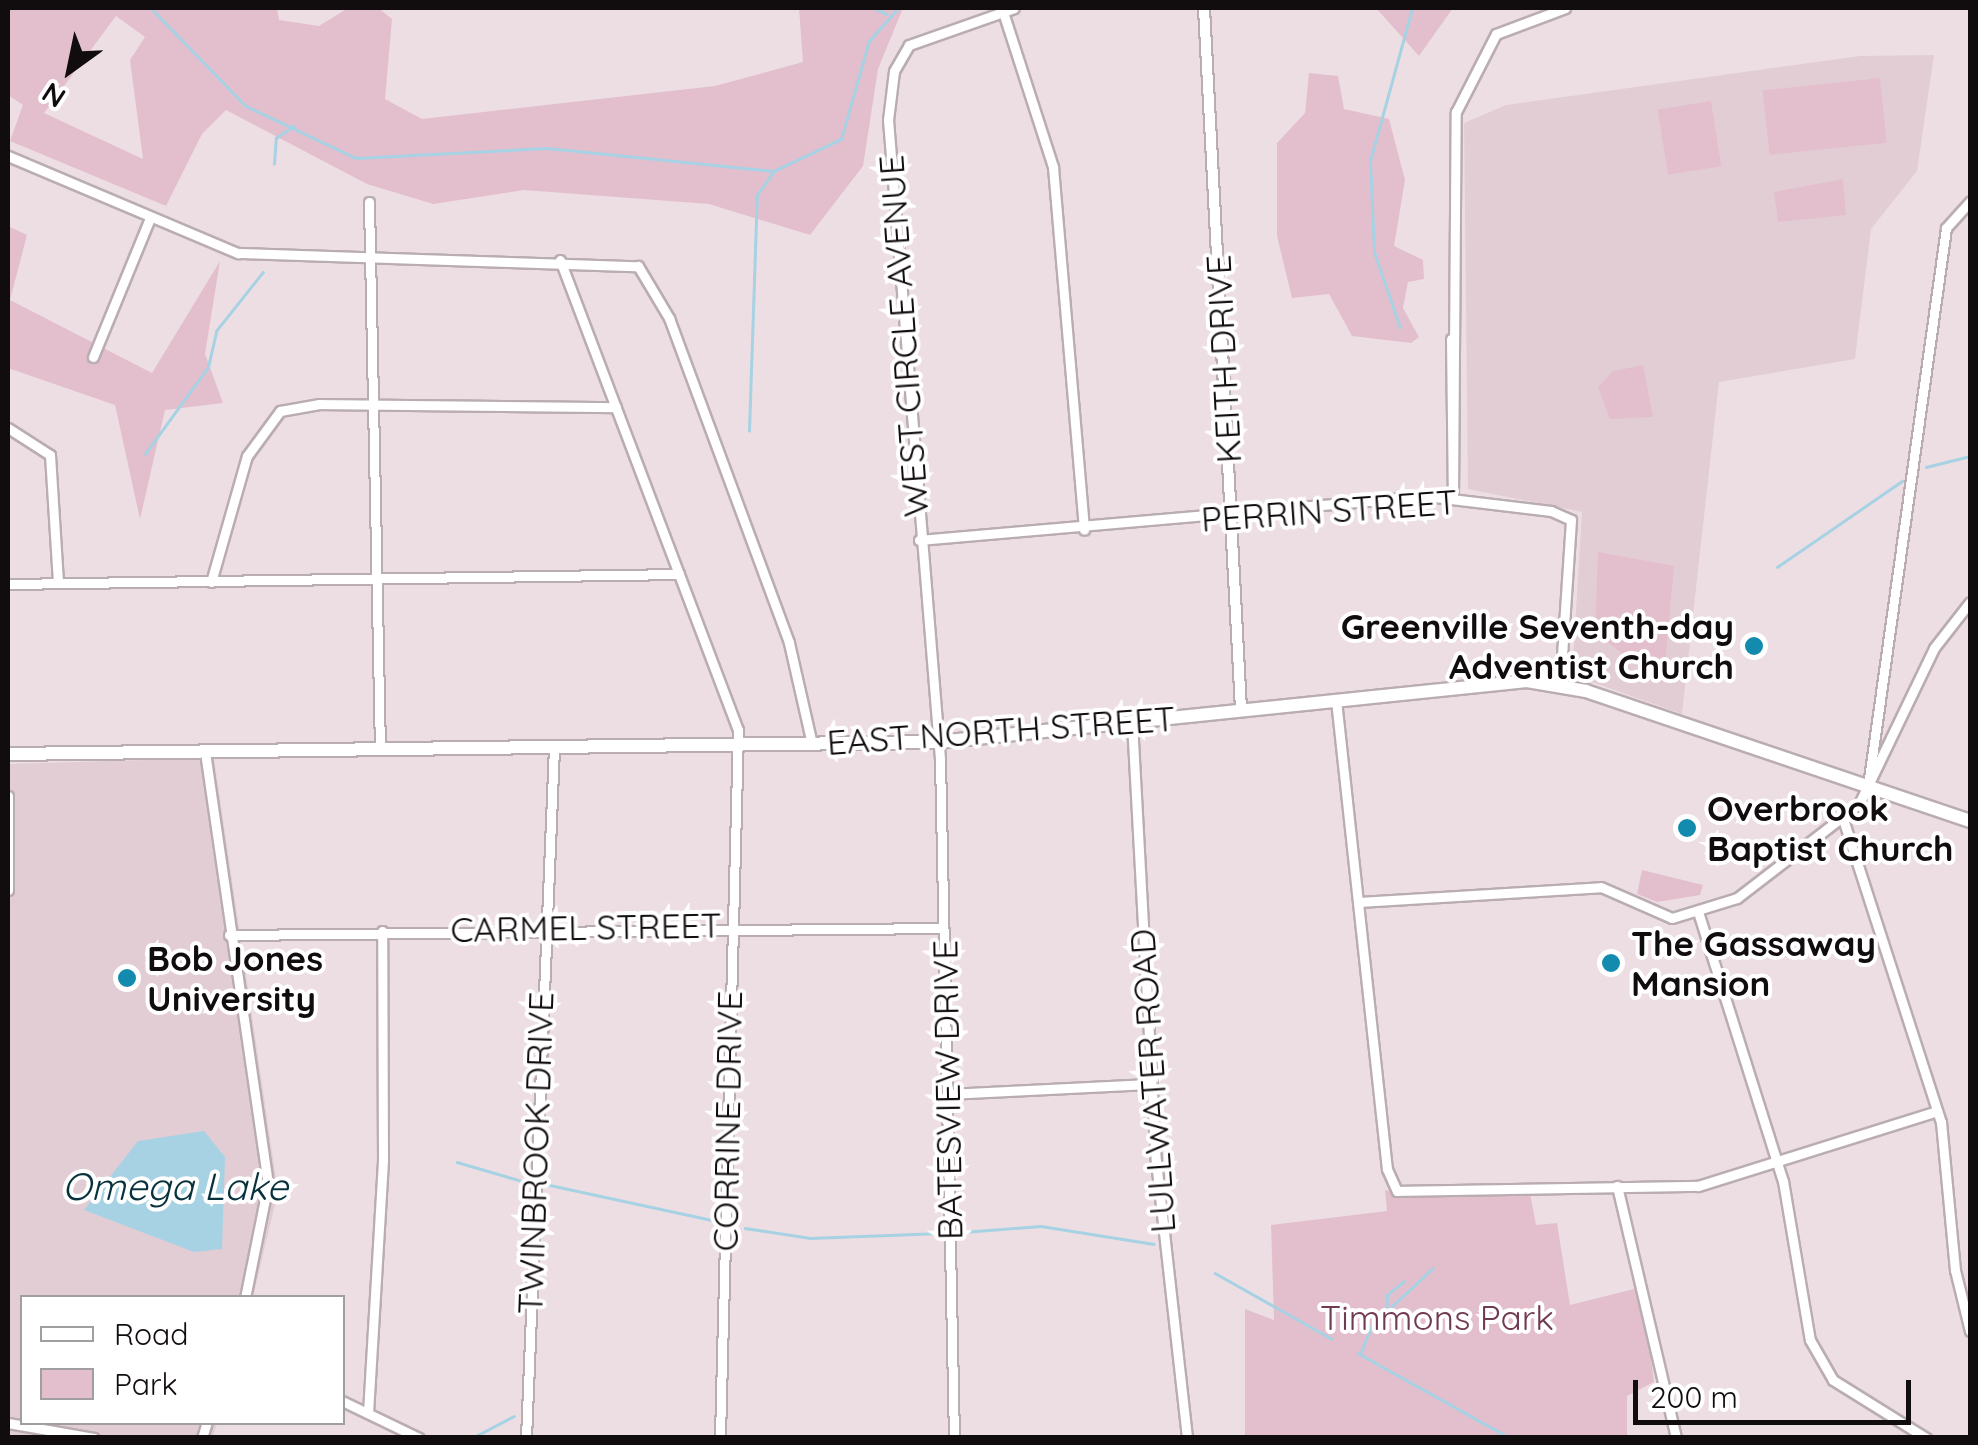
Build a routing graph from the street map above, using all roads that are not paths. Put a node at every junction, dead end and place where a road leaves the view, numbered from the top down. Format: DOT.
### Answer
graph roads {
  1 [pos="1014,8"];
  2 [pos="1204,8"];
  3 [pos="1565,8"];
  4 [pos="1003,12"];
  5 [pos="8,156"];
  6 [pos="1970,201"];
  7 [pos="369,202"];
  8 [pos="150,218"];
  9 [pos="375,260"];
  10 [pos="560,260"];
  11 [pos="1452,336"];
  12 [pos="93,356"];
  13 [pos="616,407"];
  14 [pos="376,410"];
  15 [pos="8,428"];
  16 [pos="1454,497"];
  17 [pos="1230,515"];
  18 [pos="1084,530"];
  19 [pos="919,540"];
  20 [pos="679,574"];
  21 [pos="379,580"];
  22 [pos="58,582"];
  23 [pos="211,582"];
  24 [pos="8,584"];
  25 [pos="1970,602"];
  26 [pos="1560,685"];
  27 [pos="1336,700"];
  28 [pos="1241,710"];
  29 [pos="1132,722"];
  30 [pos="938,742"];
  31 [pos="735,744"];
  32 [pos="812,744"];
  33 [pos="554,748"];
  34 [pos="380,749"];
  35 [pos="205,752"];
  36 [pos="8,754"];
  37 [pos="1868,786"];
  38 [pos="8,796"];
  39 [pos="1844,819"];
  40 [pos="1970,821"];
  41 [pos="8,890"];
  42 [pos="1359,902"];
  43 [pos="1699,915"];
  44 [pos="731,925"];
  45 [pos="543,926"];
  46 [pos="943,928"];
  47 [pos="382,932"];
  48 [pos="229,935"];
  49 [pos="1150,1084"];
  50 [pos="947,1094"];
  51 [pos="1938,1110"];
  52 [pos="1778,1162"];
  53 [pos="1618,1186"];
  54 [pos="246,1295"];
  55 [pos="1970,1331"];
  56 [pos="345,1402"];
  57 [pos="368,1414"];
  58 [pos="8,1424"];
  59 [pos="94,1438"];
  60 [pos="418,1438"];
  61 [pos="526,1438"];
  62 [pos="720,1438"];
  63 [pos="954,1438"];
  64 [pos="1187,1438"];
  65 [pos="1676,1438"];
  66 [pos="1926,1438"];
  1 -- 4 [label="street, WEST CIRCLE AVENUE"];
  2 -- 17 [label="street, KEITH DRIVE"];
  3 -- 11 [label="street"];
  4 -- 18 [label="street"];
  4 -- 19 [label="street, WEST CIRCLE AVENUE"];
  5 -- 8 [label="street"];
  6 -- 37 [label="street"];
  7 -- 9 [label="street"];
  8 -- 9 [label="street"];
  8 -- 12 [label="street"];
  9 -- 10 [label="street"];
  9 -- 14 [label="street"];
  10 -- 13 [label="street, CORRINE DRIVE"];
  10 -- 32 [label="street"];
  11 -- 16 [label="street"];
  11 -- 16 [label="street"];
  13 -- 14 [label="street"];
  13 -- 20 [label="street, CORRINE DRIVE"];
  14 -- 21 [label="street"];
  14 -- 23 [label="street"];
  15 -- 22 [label="street"];
  16 -- 17 [label="street, PERRIN STREET"];
  16 -- 26 [label="street, PERRIN STREET"];
  17 -- 18 [label="street, PERRIN STREET"];
  17 -- 28 [label="street, KEITH DRIVE"];
  18 -- 19 [label="street, PERRIN STREET"];
  19 -- 30 [label="street, WEST CIRCLE AVENUE"];
  20 -- 21 [label="street"];
  20 -- 31 [label="street, CORRINE DRIVE"];
  21 -- 23 [label="street"];
  21 -- 34 [label="street"];
  22 -- 23 [label="street"];
  22 -- 24 [label="street"];
  25 -- 37 [label="street"];
  26 -- 27 [label="main road, EAST NORTH STREET"];
  26 -- 37 [label="main road, EAST NORTH STREET"];
  27 -- 28 [label="main road, EAST NORTH STREET"];
  27 -- 42 [label="street"];
  28 -- 29 [label="main road, EAST NORTH STREET"];
  29 -- 30 [label="main road, EAST NORTH STREET"];
  29 -- 49 [label="street, LULLWATER ROAD"];
  30 -- 32 [label="main road, EAST NORTH STREET"];
  30 -- 46 [label="street, BATESVIEW DRIVE"];
  31 -- 32 [label="main road, EAST NORTH STREET"];
  31 -- 33 [label="main road, EAST NORTH STREET"];
  31 -- 44 [label="street, CORRINE DRIVE"];
  33 -- 34 [label="main road, EAST NORTH STREET"];
  33 -- 45 [label="street, TWINBROOK DRIVE"];
  34 -- 35 [label="main road, EAST NORTH STREET"];
  35 -- 36 [label="main road, EAST NORTH STREET"];
  35 -- 48 [label="street"];
  37 -- 39 [label="street"];
  37 -- 40 [label="main road, EAST NORTH STREET"];
  38 -- 41 [label="street"];
  39 -- 43 [label="street"];
  39 -- 51 [label="street"];
  42 -- 43 [label="street"];
  42 -- 53 [label="street"];
  43 -- 52 [label="street"];
  44 -- 45 [label="street, CARMEL STREET"];
  44 -- 46 [label="street, CARMEL STREET"];
  44 -- 62 [label="street, CORRINE DRIVE"];
  45 -- 47 [label="street, CARMEL STREET"];
  45 -- 61 [label="street, TWINBROOK DRIVE"];
  46 -- 50 [label="street, BATESVIEW DRIVE"];
  47 -- 48 [label="street, CARMEL STREET"];
  47 -- 57 [label="street"];
  48 -- 54 [label="street"];
  49 -- 50 [label="street"];
  49 -- 64 [label="street, LULLWATER ROAD"];
  50 -- 63 [label="street, BATESVIEW DRIVE"];
  51 -- 52 [label="street"];
  51 -- 55 [label="street"];
  52 -- 53 [label="street"];
  52 -- 66 [label="street"];
  53 -- 65 [label="street"];
  56 -- 57 [label="street"];
  57 -- 60 [label="street"];
  58 -- 59 [label="street"];
}
